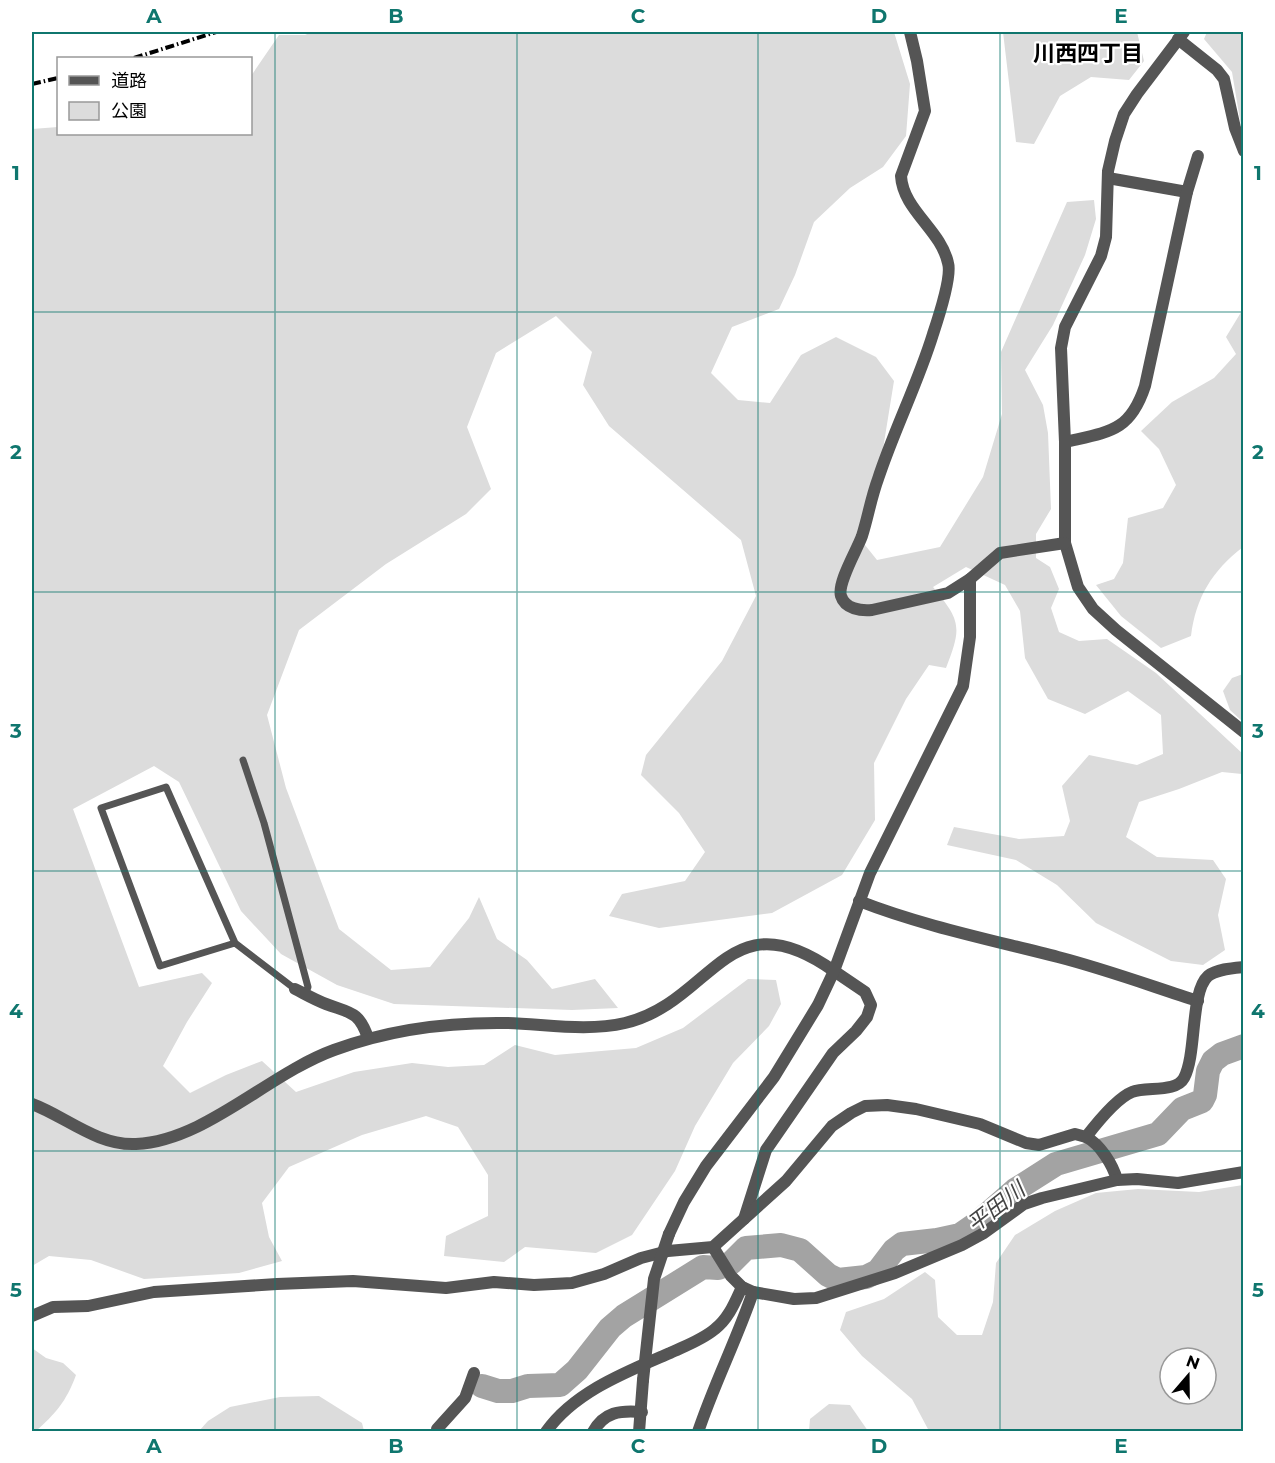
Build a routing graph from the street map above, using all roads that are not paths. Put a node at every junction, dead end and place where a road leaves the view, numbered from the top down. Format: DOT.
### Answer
graph roads {
  1 [pos="909,32"];
  2 [pos="1181,35"];
  3 [pos="1244,151"];
  4 [pos="1198,156"];
  5 [pos="1108,178"];
  6 [pos="1187,192"];
  7 [pos="1065,442"];
  8 [pos="1065,543"];
  9 [pos="970,579"];
  10 [pos="1244,732"];
  11 [pos="243,760"];
  12 [pos="859,902"];
  13 [pos="235,943"];
  14 [pos="1244,967"];
  15 [pos="834,971"];
  16 [pos="300,992"];
  17 [pos="1198,1001"];
  18 [pos="368,1038"];
  19 [pos="32,1104"];
  20 [pos="1086,1137"];
  21 [pos="1244,1172"];
  22 [pos="1117,1180"];
  23 [pos="744,1219"];
  24 [pos="713,1246"];
  25 [pos="748,1289"];
  26 [pos="32,1316"];
  27 [pos="474,1373"];
  28 [pos="642,1412"];
  29 [pos="437,1430"];
  30 [pos="546,1431"];
  31 [pos="593,1431"];
  32 [pos="639,1431"];
  33 [pos="698,1431"];
  1 -- 9 [label="street"];
  2 -- 3 [label="street"];
  2 -- 5 [label="street"];
  4 -- 6 [label="street"];
  5 -- 6 [label="street"];
  5 -- 7 [label="street"];
  6 -- 7 [label="street"];
  7 -- 8 [label="street"];
  8 -- 9 [label="street"];
  8 -- 10 [label="street"];
  9 -- 12 [label="street"];
  11 -- 16 [label="lane"];
  12 -- 15 [label="street"];
  12 -- 17 [label="street"];
  13 -- 13 [label="lane"];
  13 -- 16 [label="lane"];
  14 -- 17 [label="street"];
  15 -- 18 [label="street"];
  15 -- 23 [label="street"];
  15 -- 28 [label="street, bridge"];
  16 -- 18 [label="street"];
  17 -- 20 [label="street"];
  18 -- 19 [label="street"];
  20 -- 22 [label="street"];
  20 -- 23 [label="street"];
  21 -- 22 [label="street"];
  22 -- 25 [label="street"];
  23 -- 24 [label="street"];
  24 -- 25 [label="street"];
  24 -- 26 [label="street"];
  25 -- 30 [label="street"];
  25 -- 33 [label="street"];
  27 -- 29 [label="street"];
  28 -- 31 [label="street"];
  28 -- 32 [label="street"];
}
